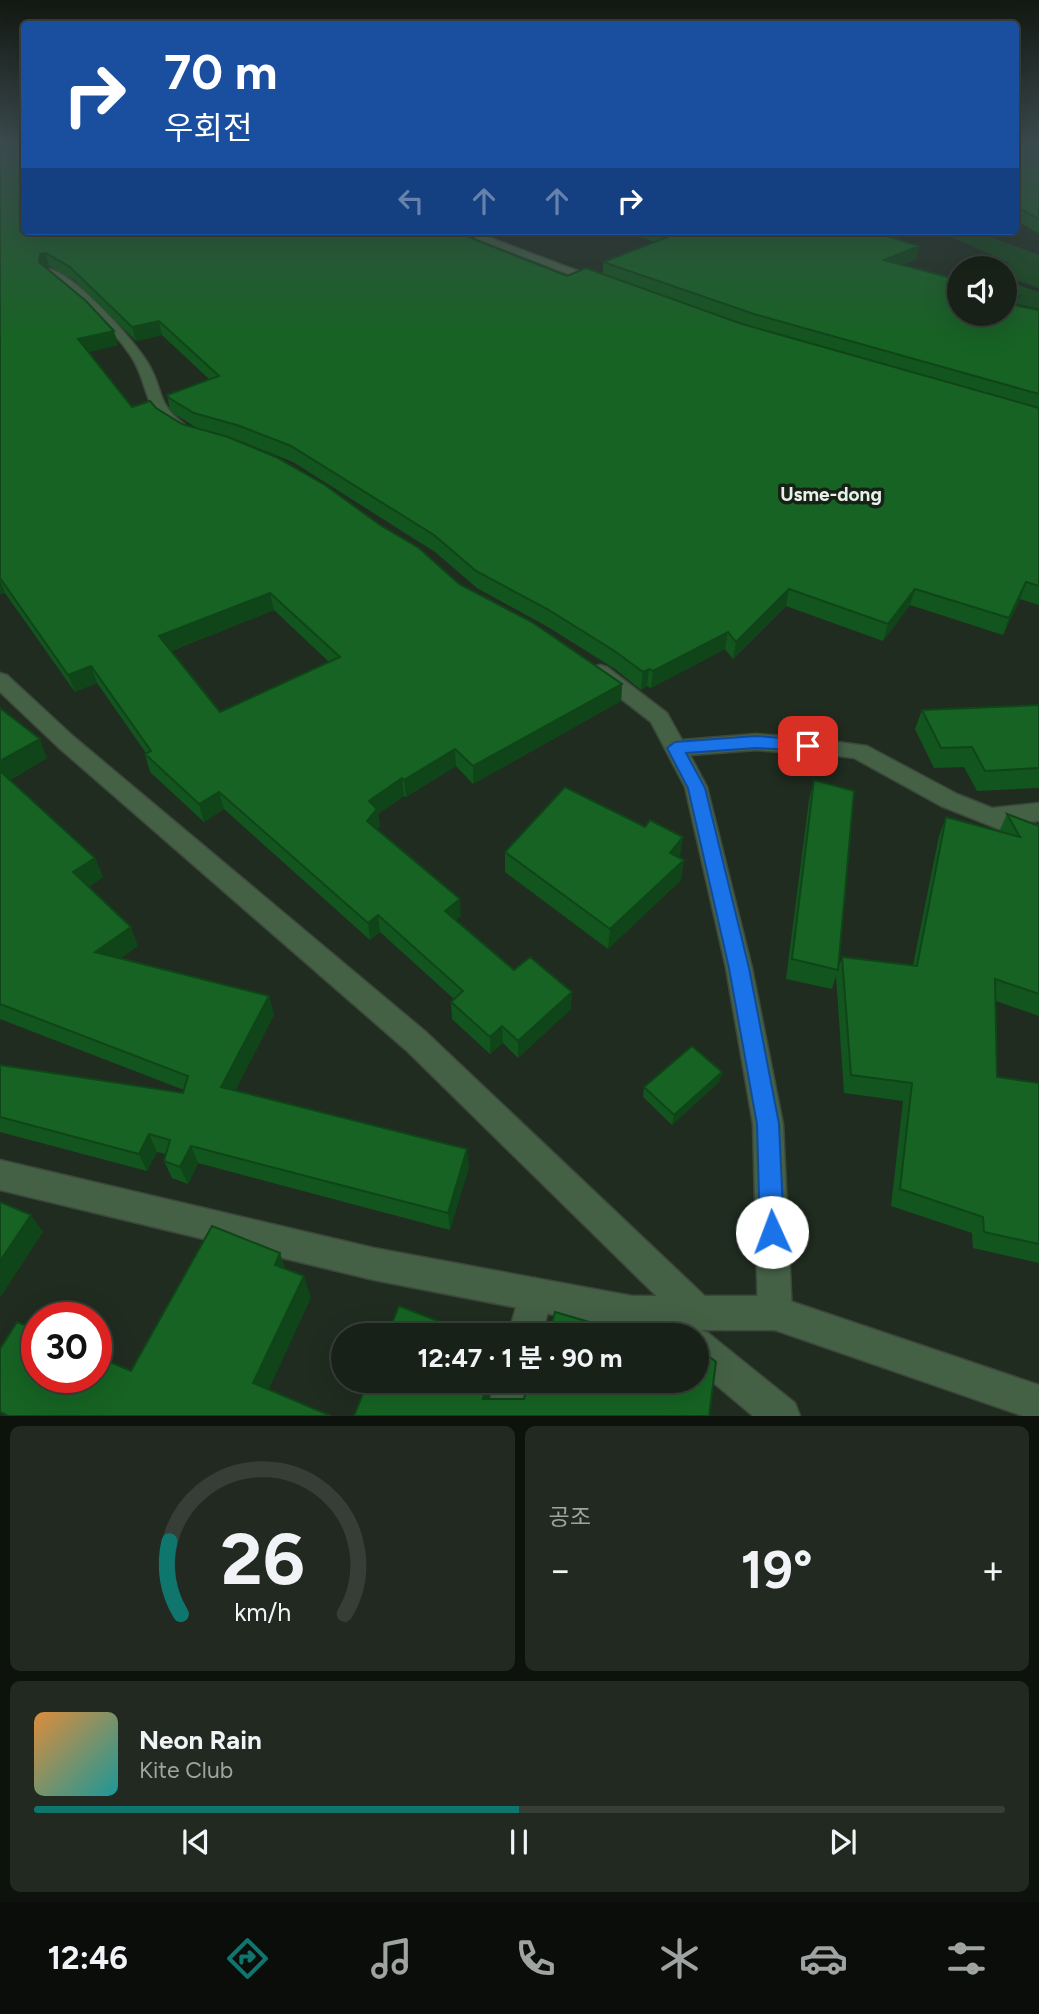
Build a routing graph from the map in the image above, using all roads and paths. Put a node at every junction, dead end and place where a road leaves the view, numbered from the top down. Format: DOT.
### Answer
graph roads {
  1 [pos="473,235"];
  2 [pos="48,271"];
  3 [pos="616,287"];
  4 [pos="203,438"];
  5 [pos="584,662"];
  6 [pos="0,680"];
  7 [pos="675,748"];
  8 [pos="1039,812"];
  9 [pos="988,816"];
  10 [pos="1039,836"];
  11 [pos="0,1175"];
  12 [pos="535,1295"];
  13 [pos="775,1313"];
  14 [pos="528,1323"];
  15 [pos="677,1323"];
  16 [pos="685,1323"];
  17 [pos="709,1327"];
  18 [pos="709,1346"];
  19 [pos="510,1393"];
  20 [pos="1039,1403"];
  21 [pos="504,1416"];
  22 [pos="782,1416"];
  1 -- 3 [label="street"];
  2 -- 4 [label="street"];
  5 -- 7 [label="street"];
  6 -- 16 [label="street"];
  7 -- 9 [label="street"];
  7 -- 13 [label="street"];
  8 -- 9 [label="street"];
  9 -- 10 [label="street"];
  11 -- 12 [label="street"];
  12 -- 14 [label="street"];
  12 -- 15 [label="street"];
  13 -- 17 [label="street"];
  13 -- 20 [label="street"];
  18 -- 22 [label="street"];
  19 -- 21 [label="street"];
}
